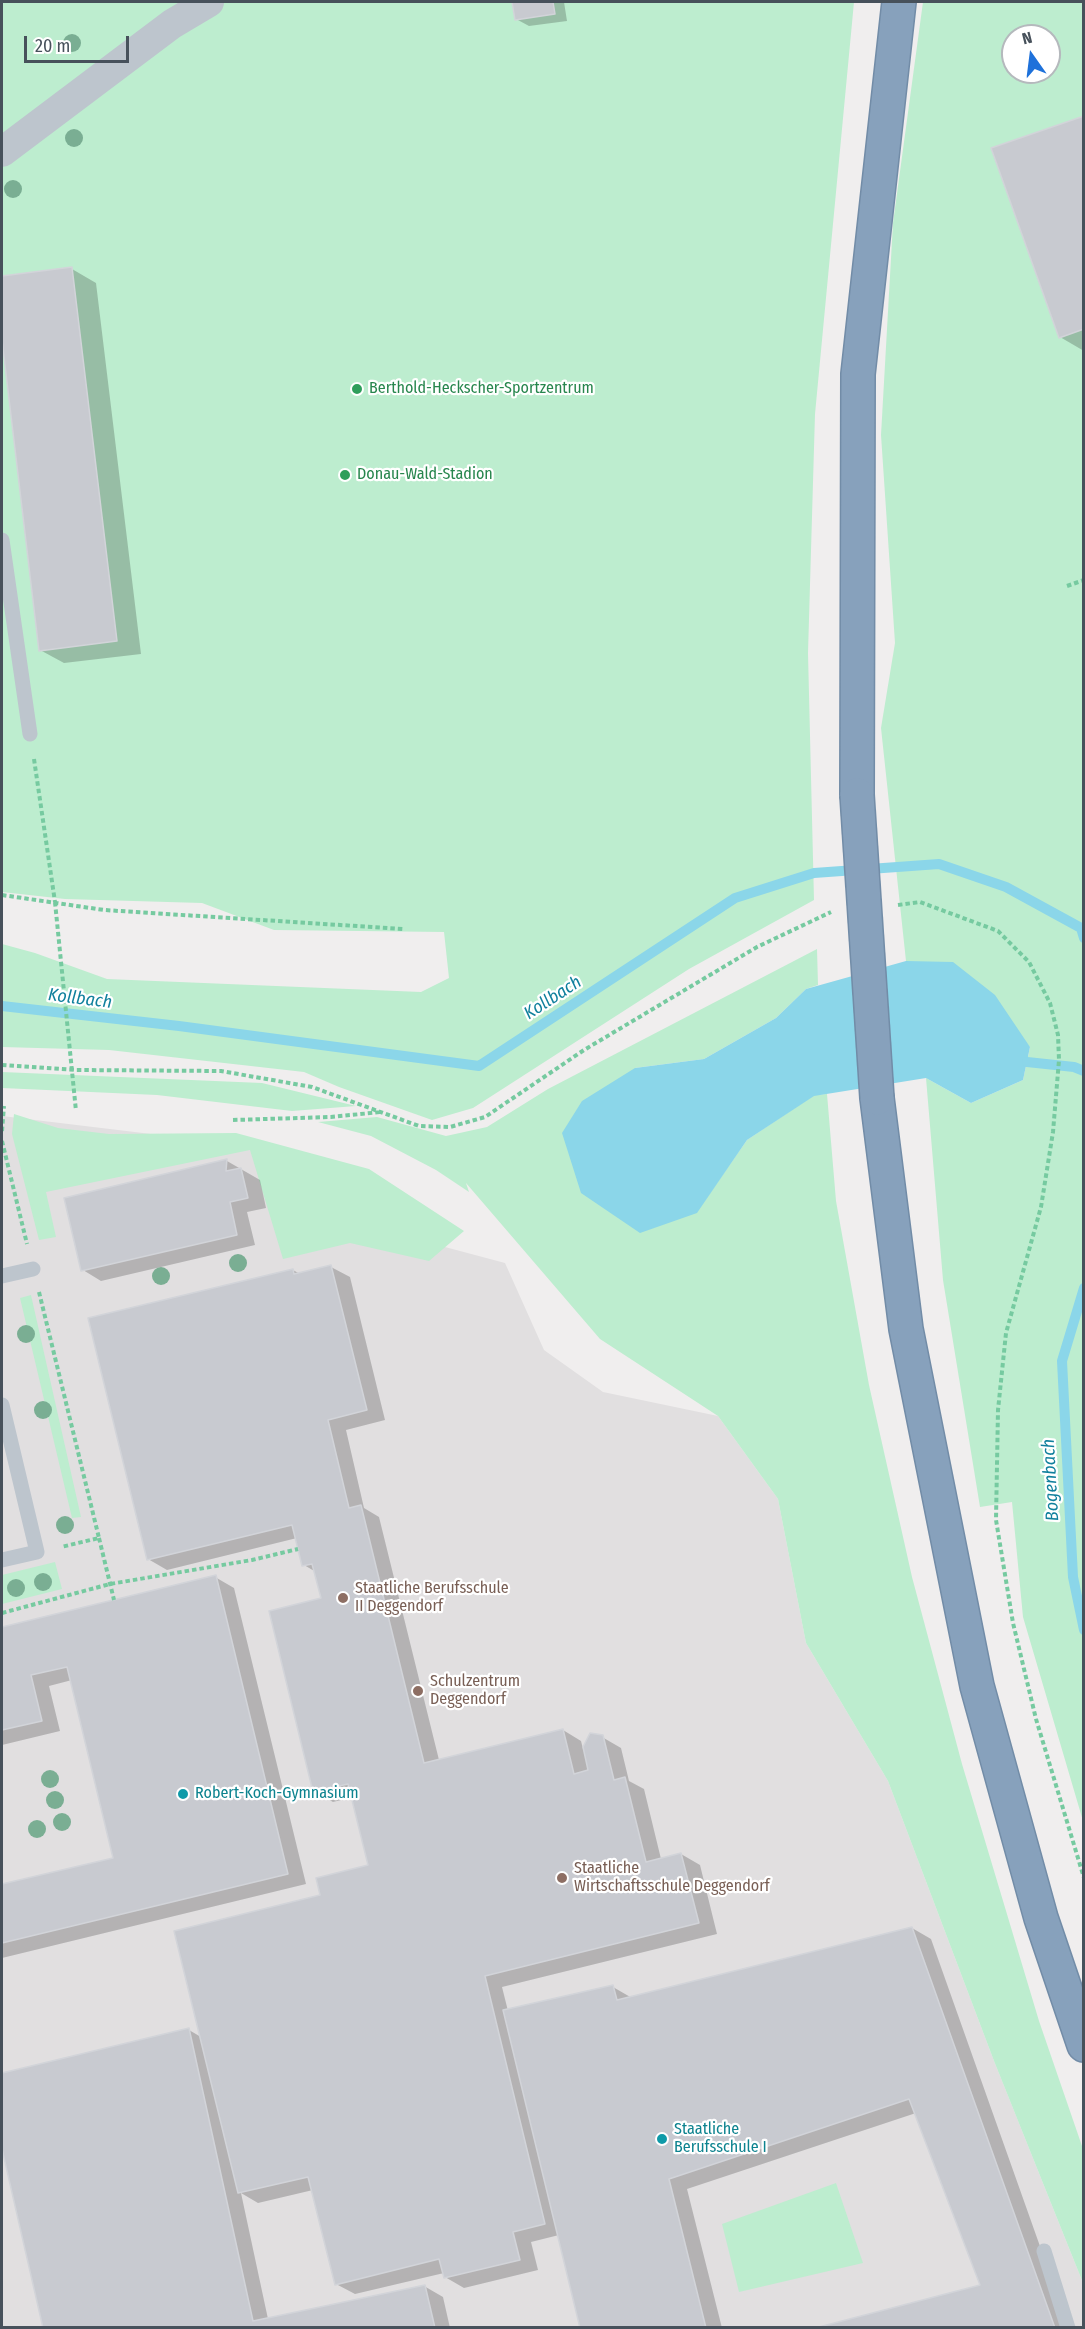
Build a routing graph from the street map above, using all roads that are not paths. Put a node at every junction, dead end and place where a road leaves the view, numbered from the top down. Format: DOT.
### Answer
graph roads {
  1 [pos="209,2"];
  2 [pos="899,2"];
  3 [pos="2,152"];
  4 [pos="2,540"];
  5 [pos="30,735"];
  6 [pos="33,1269"];
  7 [pos="2,1276"];
  8 [pos="2,1405"];
  9 [pos="2,1560"];
  10 [pos="1083,2045"];
  11 [pos="1044,2251"];
  12 [pos="1068,2328"];
  1 -- 3 [label="street"];
  2 -- 10 [label="highway, bridge"];
  4 -- 5 [label="lane"];
  6 -- 7 [label="lane"];
  8 -- 9 [label="lane"];
  11 -- 12 [label="lane"];
}
